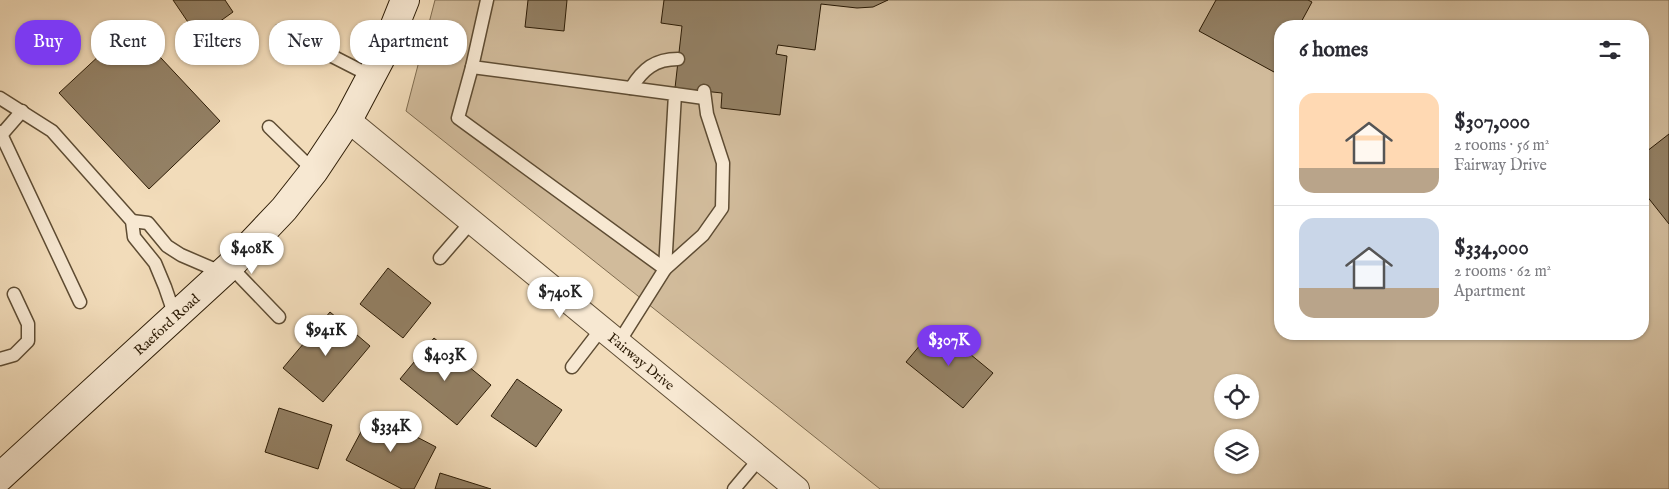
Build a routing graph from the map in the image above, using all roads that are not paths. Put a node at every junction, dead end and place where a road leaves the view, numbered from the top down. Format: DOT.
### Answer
graph roads {
  1 [pos="405,0"];
  2 [pos="487,0"];
  3 [pos="678,59"];
  4 [pos="340,60"];
  5 [pos="472,67"];
  6 [pos="371,76"];
  7 [pos="631,88"];
  8 [pos="675,94"];
  9 [pos="0,98"];
  10 [pos="22,111"];
  11 [pos="348,120"];
  12 [pos="269,127"];
  13 [pos="1,133"];
  14 [pos="314,171"];
  15 [pos="132,221"];
  16 [pos="472,221"];
  17 [pos="440,258"];
  18 [pos="665,269"];
  19 [pos="226,270"];
  20 [pos="14,294"];
  21 [pos="80,302"];
  22 [pos="175,316"];
  23 [pos="279,317"];
  24 [pos="610,335"];
  25 [pos="0,358"];
  26 [pos="572,367"];
  27 [pos="760,458"];
  28 [pos="0,477"];
  29 [pos="734,489"];
  30 [pos="797,489"];
  1 -- 6 [label="main road, Raeford Road"];
  2 -- 5 [label="lane"];
  3 -- 7 [label="lane"];
  4 -- 6 [label="lane"];
  5 -- 7 [label="lane"];
  5 -- 18 [label="lane"];
  6 -- 11 [label="main road, Raeford Road"];
  7 -- 8 [label="lane"];
  8 -- 18 [label="lane"];
  8 -- 18 [label="lane"];
  9 -- 10 [label="lane"];
  10 -- 13 [label="lane"];
  10 -- 15 [label="lane"];
  11 -- 14 [label="main road, Raeford Road"];
  11 -- 16 [label="street, Fairway Drive"];
  12 -- 14 [label="lane"];
  13 -- 21 [label="lane"];
  14 -- 19 [label="main road, Raeford Road"];
  15 -- 19 [label="lane"];
  15 -- 22 [label="lane"];
  16 -- 17 [label="lane"];
  16 -- 24 [label="street, Fairway Drive"];
  18 -- 24 [label="lane"];
  19 -- 22 [label="main road, Raeford Road"];
  19 -- 23 [label="lane"];
  20 -- 25 [label="lane"];
  22 -- 28 [label="main road, Raeford Road"];
  24 -- 26 [label="lane"];
  24 -- 27 [label="street, Fairway Drive"];
  27 -- 29 [label="lane"];
  27 -- 30 [label="street, Fairway Drive"];
}
